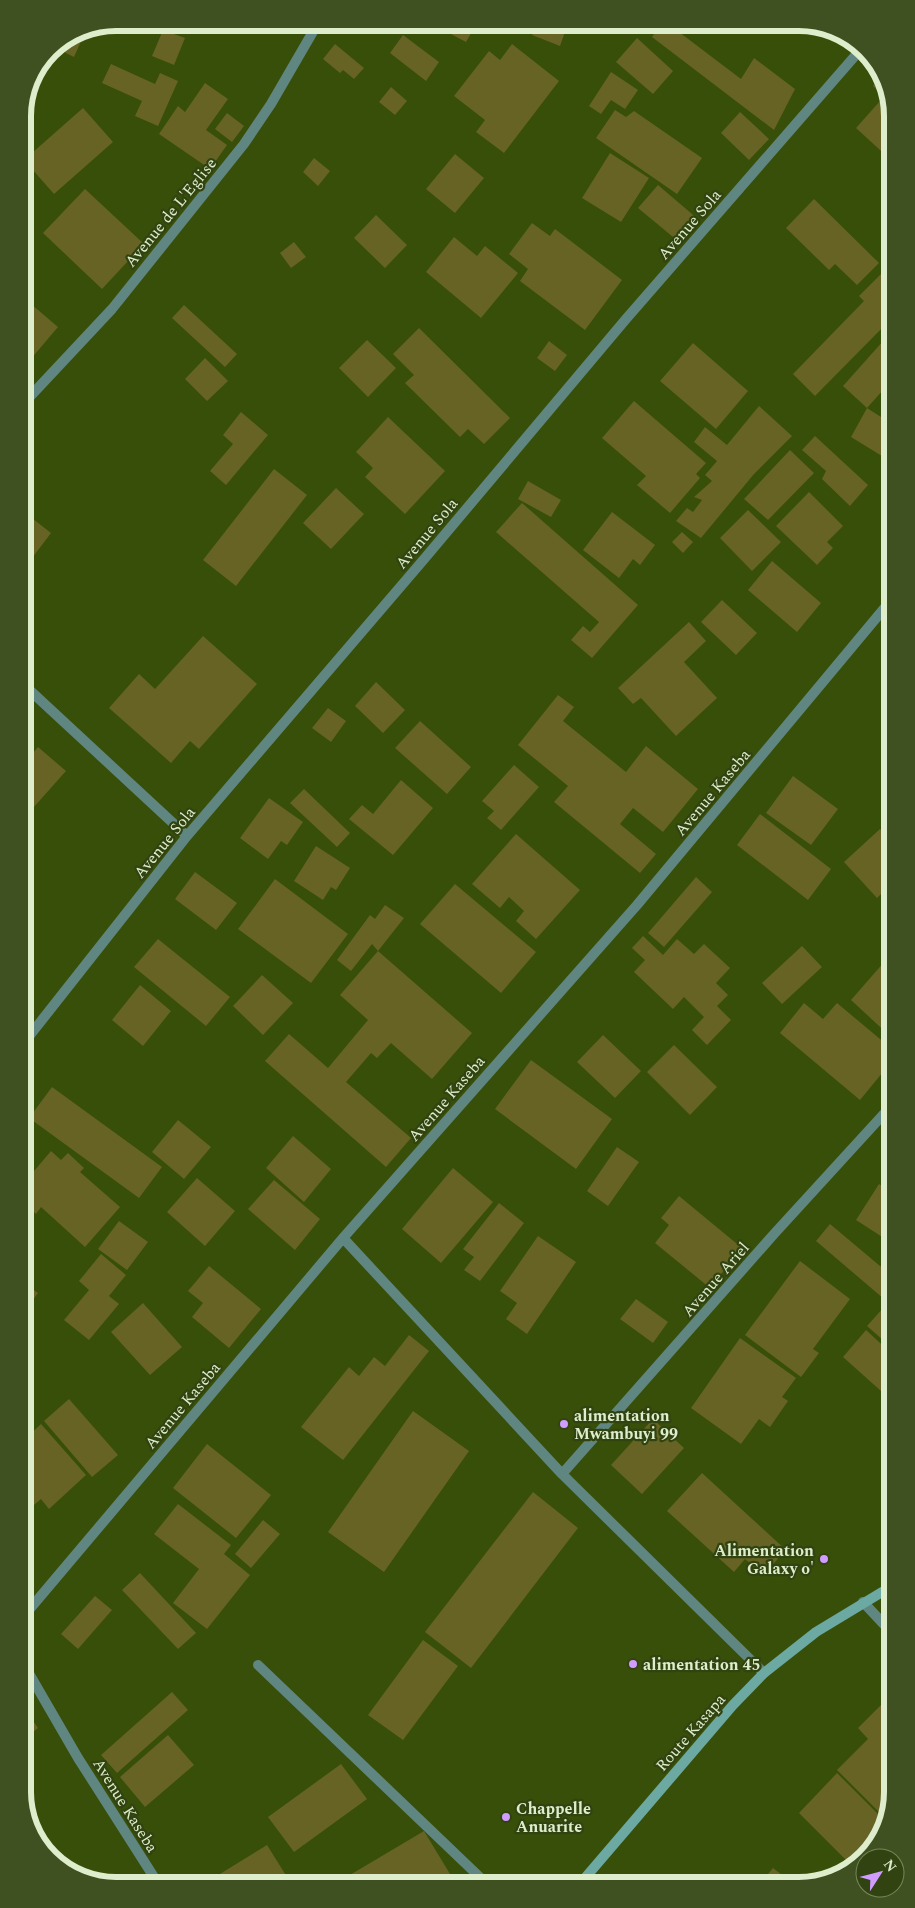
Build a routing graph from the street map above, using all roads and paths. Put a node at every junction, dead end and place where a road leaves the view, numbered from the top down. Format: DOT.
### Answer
graph roads {
  1 [pos="313,31"];
  2 [pos="857,54"];
  3 [pos="31,395"];
  4 [pos="884,609"];
  5 [pos="31,691"];
  6 [pos="187,836"];
  7 [pos="31,1034"];
  8 [pos="884,1115"];
  9 [pos="343,1238"];
  10 [pos="562,1474"];
  11 [pos="884,1590"];
  12 [pos="863,1602"];
  13 [pos="31,1605"];
  14 [pos="884,1624"];
  15 [pos="258,1665"];
  16 [pos="764,1673"];
  17 [pos="31,1678"];
  18 [pos="154,1877"];
  19 [pos="480,1877"];
  20 [pos="587,1877"];
  1 -- 3 [label="street, Avenue de L'Eglise"];
  2 -- 6 [label="street, Avenue Sola"];
  4 -- 9 [label="street, Avenue Kaseba"];
  5 -- 6 [label="street"];
  6 -- 7 [label="street, Avenue Sola"];
  8 -- 10 [label="street, Avenue Ariel"];
  9 -- 10 [label="street"];
  9 -- 13 [label="street, Avenue Kaseba"];
  10 -- 16 [label="street"];
  11 -- 12 [label="main road, Route Kasapa"];
  12 -- 14 [label="street"];
  12 -- 16 [label="main road, Route Kasapa"];
  15 -- 19 [label="street"];
  16 -- 20 [label="main road, Route Kasapa"];
  17 -- 18 [label="street, Avenue Kaseba"];
}
